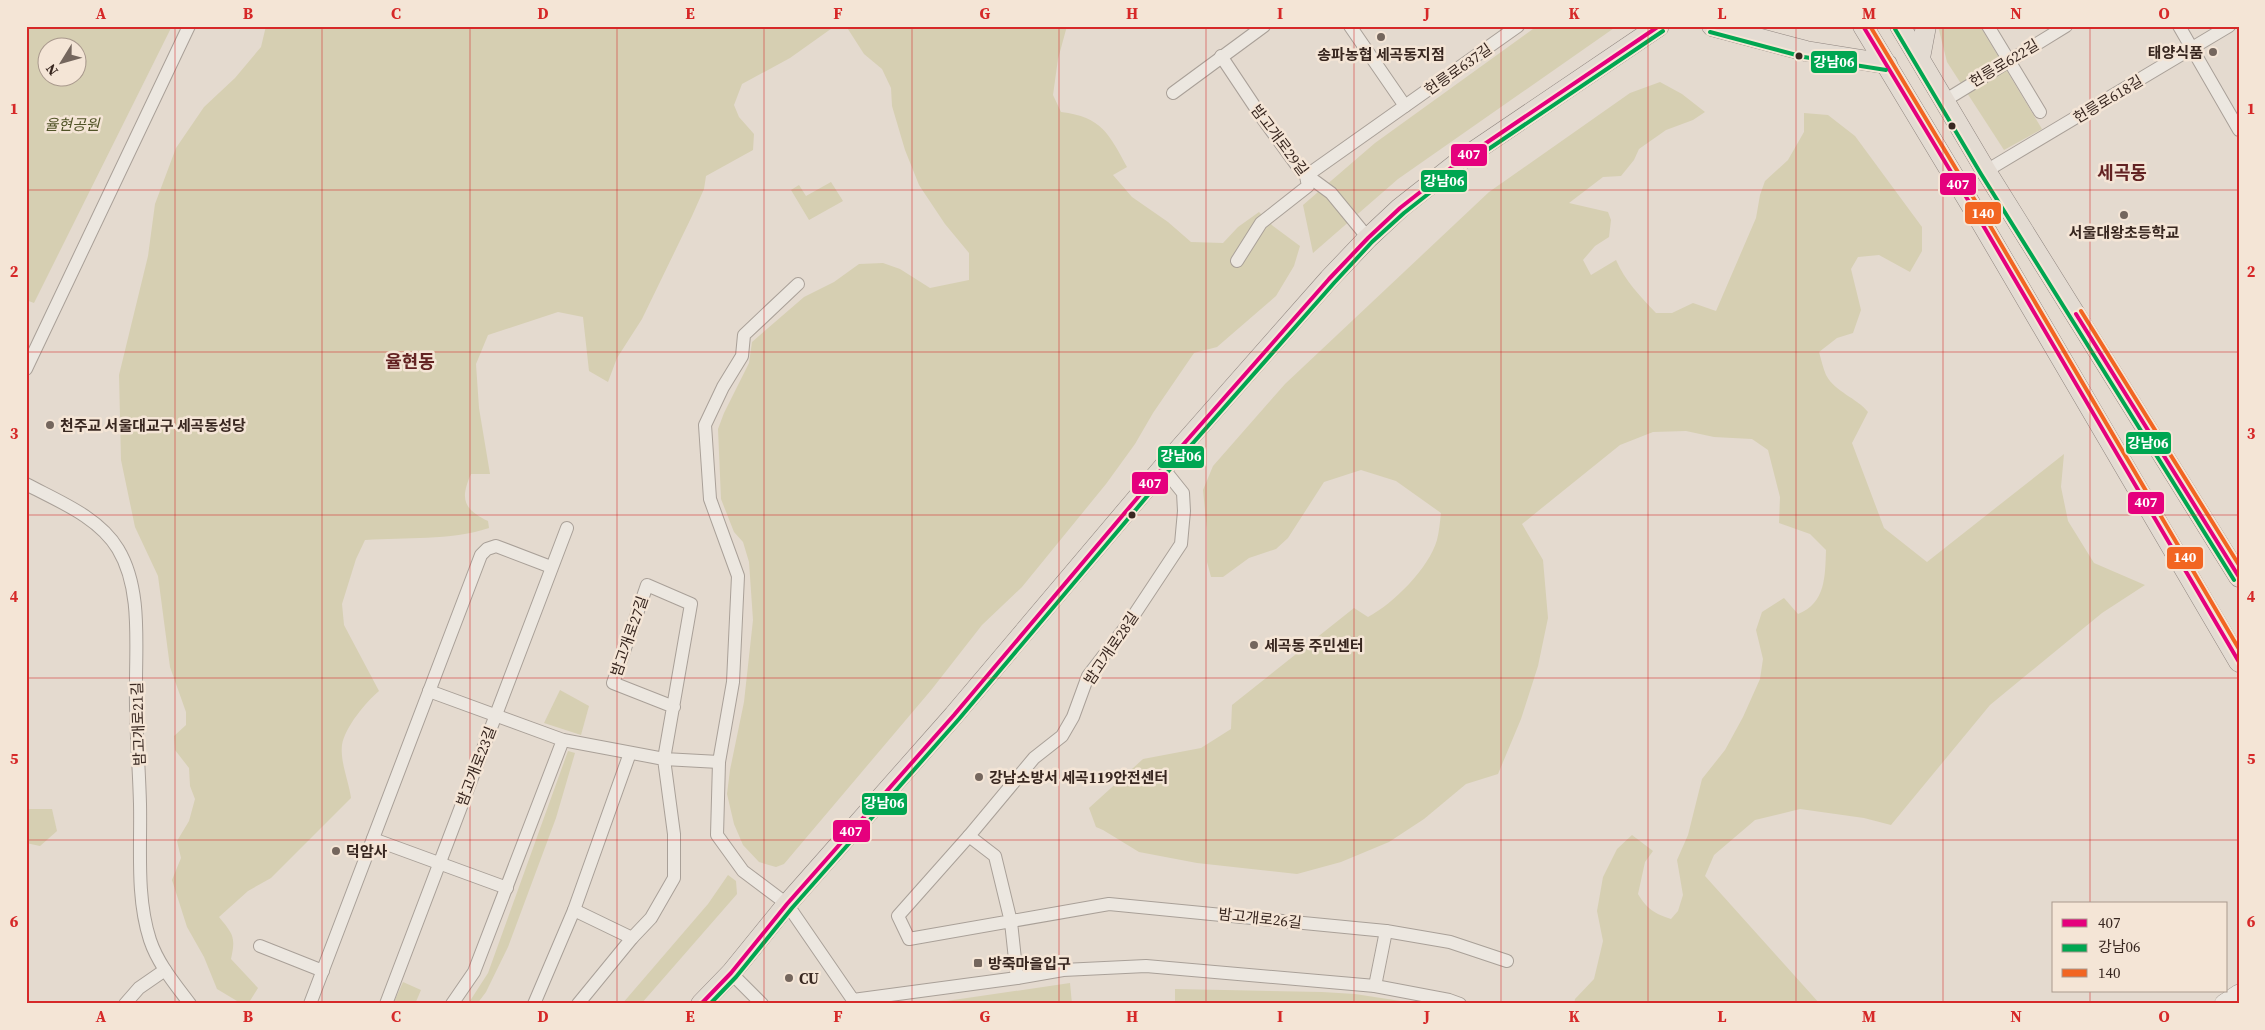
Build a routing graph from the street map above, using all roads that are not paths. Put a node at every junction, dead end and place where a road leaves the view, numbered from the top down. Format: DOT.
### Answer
graph roads {
  1 [pos="189,26"];
  2 [pos="1264,26"];
  3 [pos="1350,26"];
  4 [pos="1659,26"];
  5 [pos="1712,26"];
  6 [pos="1863,26"];
  7 [pos="1900,26"];
  8 [pos="1926,26"];
  9 [pos="1988,26"];
  10 [pos="2066,26"];
  11 [pos="2178,26"];
  12 [pos="2230,26"];
  13 [pos="1511,28"];
  14 [pos="2192,49"];
  15 [pos="1221,56"];
  16 [pos="1920,58"];
  17 [pos="2009,59"];
  18 [pos="1887,64"];
  19 [pos="1173,93"];
  20 [pos="1944,101"];
  21 [pos="1405,106"];
  22 [pos="2040,112"];
  23 [pos="2238,128"];
  24 [pos="1986,171"];
  25 [pos="1306,176"];
  26 [pos="1368,238"];
  27 [pos="1237,261"];
  28 [pos="798,284"];
  29 [pos="26,369"];
  30 [pos="1163,468"];
  31 [pos="26,484"];
  32 [pos="567,528"];
  33 [pos="552,567"];
  34 [pos="2238,574"];
  35 [pos="2239,662"];
  36 [pos="428,691"];
  37 [pos="674,707"];
  38 [pos="496,714"];
  39 [pos="563,740"];
  40 [pos="630,753"];
  41 [pos="664,759"];
  42 [pos="719,762"];
  43 [pos="969,836"];
  44 [pos="373,839"];
  45 [pos="440,862"];
  46 [pos="506,888"];
  47 [pos="787,904"];
  48 [pos="574,910"];
  49 [pos="1011,922"];
  50 [pos="1386,931"];
  51 [pos="632,938"];
  52 [pos="260,946"];
  53 [pos="1507,961"];
  54 [pos="165,970"];
  55 [pos="323,971"];
  56 [pos="731,973"];
  57 [pos="1017,978"];
  58 [pos="1374,986"];
  59 [pos="2239,994"];
  60 [pos="853,1002"];
  61 [pos="125,1004"];
  62 [pos="190,1004"];
  63 [pos="310,1004"];
  64 [pos="386,1004"];
  65 [pos="452,1004"];
  66 [pos="534,1004"];
  67 [pos="578,1004"];
  68 [pos="701,1004"];
  69 [pos="762,1004"];
  70 [pos="1460,1004"];
  71 [pos="2224,1004"];
  1 -- 29 [label="street"];
  2 -- 15 [label="street"];
  3 -- 21 [label="street"];
  4 -- 26 [label="main road"];
  5 -- 18 [label="main road"];
  6 -- 18 [label="main road"];
  7 -- 16 [label="main road"];
  8 -- 16 [label="main road"];
  9 -- 17 [label="street"];
  10 -- 17 [label="street, 헌릉로622길"];
  11 -- 14 [label="street"];
  12 -- 14 [label="street, 헌릉로618길"];
  13 -- 21 [label="street, 헌릉로637길"];
  14 -- 23 [label="street"];
  14 -- 24 [label="street, 헌릉로618길"];
  15 -- 19 [label="street"];
  15 -- 25 [label="street, 밤고개로29길"];
  16 -- 20 [label="main road"];
  17 -- 20 [label="street, 헌릉로622길"];
  17 -- 22 [label="street"];
  18 -- 35 [label="main road"];
  20 -- 24 [label="main road"];
  21 -- 25 [label="street, 헌릉로637길"];
  24 -- 34 [label="main road"];
  25 -- 26 [label="street, 밤고개로29길"];
  25 -- 27 [label="street"];
  26 -- 30 [label="main road"];
  28 -- 42 [label="street"];
  30 -- 43 [label="street, 밤고개로28길"];
  30 -- 47 [label="main road"];
  31 -- 54 [label="street, 밤고개로21길"];
  32 -- 33 [label="street, 밤고개로23길"];
  33 -- 36 [label="street"];
  33 -- 38 [label="street, 밤고개로23길"];
  36 -- 38 [label="street"];
  36 -- 44 [label="street"];
  37 -- 37 [label="street, 밤고개로27길"];
  37 -- 41 [label="street, 밤고개로27길"];
  38 -- 39 [label="street"];
  38 -- 45 [label="street, 밤고개로23길"];
  39 -- 40 [label="street"];
  39 -- 46 [label="street"];
  40 -- 41 [label="street"];
  40 -- 48 [label="street"];
  41 -- 42 [label="street"];
  41 -- 51 [label="street, 밤고개로27길"];
  42 -- 47 [label="street"];
  43 -- 49 [label="street"];
  43 -- 49 [label="street, 밤고개로26길"];
  44 -- 45 [label="street"];
  44 -- 55 [label="street"];
  45 -- 46 [label="street"];
  45 -- 64 [label="street, 밤고개로23길"];
  46 -- 65 [label="street"];
  47 -- 56 [label="main road"];
  47 -- 60 [label="street"];
  48 -- 51 [label="street"];
  48 -- 66 [label="street"];
  49 -- 50 [label="street, 밤고개로26길"];
  49 -- 57 [label="street"];
  50 -- 53 [label="street, 밤고개로26길"];
  50 -- 58 [label="street"];
  51 -- 67 [label="street, 밤고개로27길"];
  52 -- 55 [label="street"];
  54 -- 61 [label="street"];
  54 -- 62 [label="street, 밤고개로21길"];
  55 -- 63 [label="street"];
  56 -- 68 [label="main road"];
  56 -- 69 [label="street"];
  57 -- 58 [label="street"];
  57 -- 60 [label="street"];
  58 -- 70 [label="street"];
  59 -- 71 [label="street"];
}
